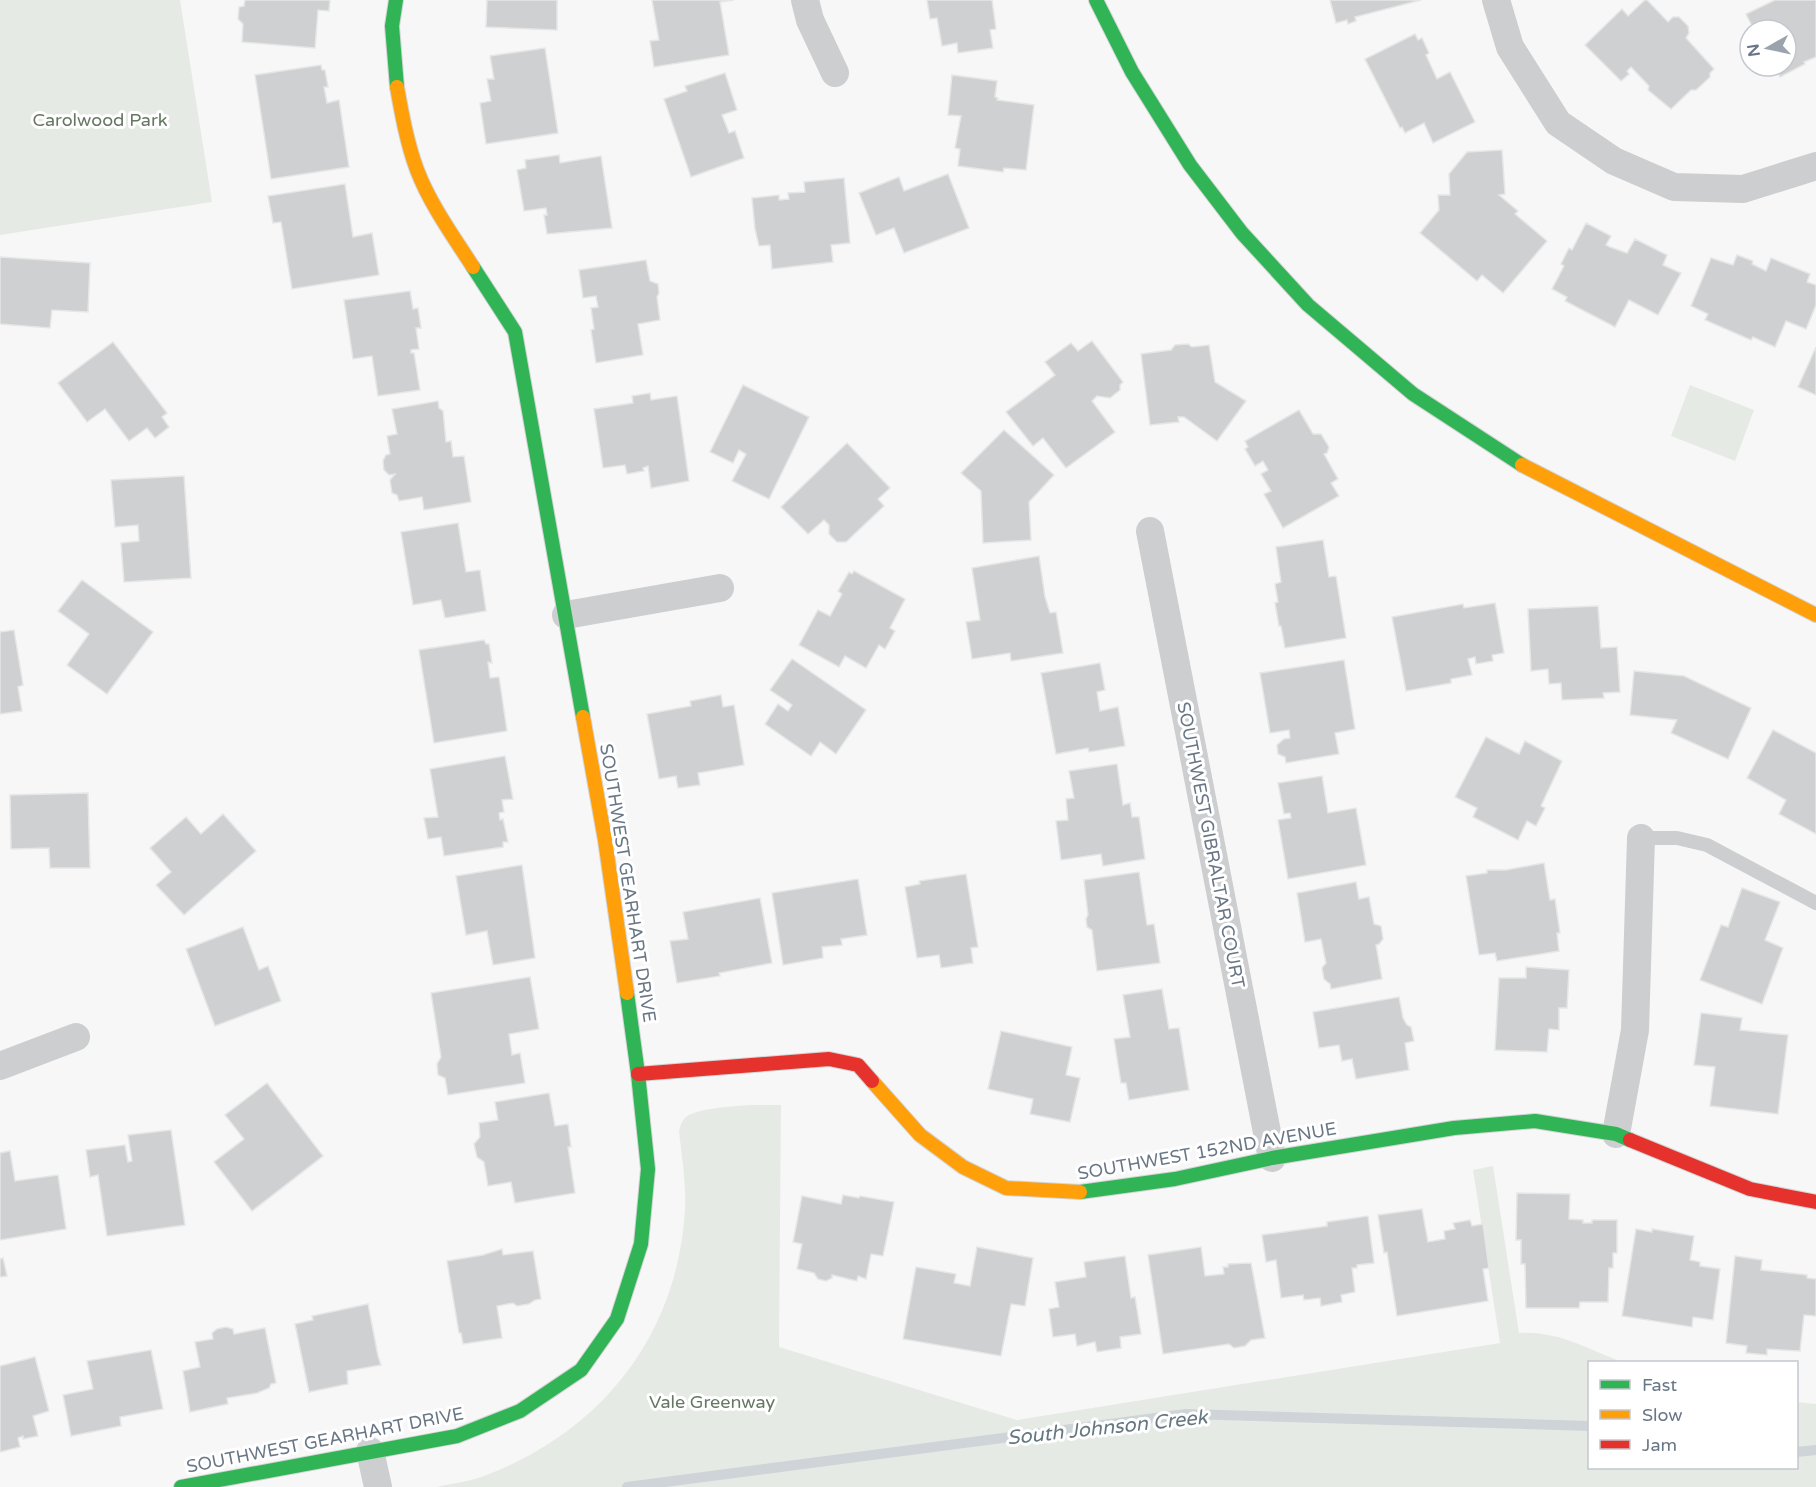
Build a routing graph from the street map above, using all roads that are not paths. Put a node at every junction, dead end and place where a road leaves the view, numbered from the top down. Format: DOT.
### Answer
graph roads {
  1 [pos="396,0"];
  2 [pos="805,0"];
  3 [pos="1096,0"];
  4 [pos="1496,0"];
  5 [pos="835,73"];
  6 [pos="1816,166"];
  7 [pos="1150,531"];
  8 [pos="720,588"];
  9 [pos="566,615"];
  10 [pos="1816,615"];
  11 [pos="1641,838"];
  12 [pos="1816,903"];
  13 [pos="76,1037"];
  14 [pos="0,1066"];
  15 [pos="638,1074"];
  16 [pos="1616,1134"];
  17 [pos="1272,1158"];
  18 [pos="1816,1202"];
  19 [pos="370,1451"];
  20 [pos="181,1487"];
  21 [pos="378,1487"];
  1 -- 9 [label="street, SOUTHWEST GEARHART DRIVE"];
  2 -- 5 [label="street"];
  3 -- 10 [label="street"];
  4 -- 6 [label="street"];
  7 -- 17 [label="street, SOUTHWEST GIBRALTAR COURT"];
  8 -- 9 [label="street"];
  9 -- 15 [label="street, SOUTHWEST GEARHART DRIVE"];
  11 -- 12 [label="lane"];
  11 -- 16 [label="street"];
  13 -- 14 [label="street"];
  15 -- 17 [label="street, SOUTHWEST 152ND AVENUE"];
  15 -- 19 [label="street, SOUTHWEST GEARHART DRIVE"];
  16 -- 17 [label="street, SOUTHWEST 152ND AVENUE"];
  16 -- 18 [label="street, SOUTHWEST 152ND AVENUE"];
  19 -- 20 [label="street, SOUTHWEST GEARHART DRIVE"];
  19 -- 21 [label="street"];
}
